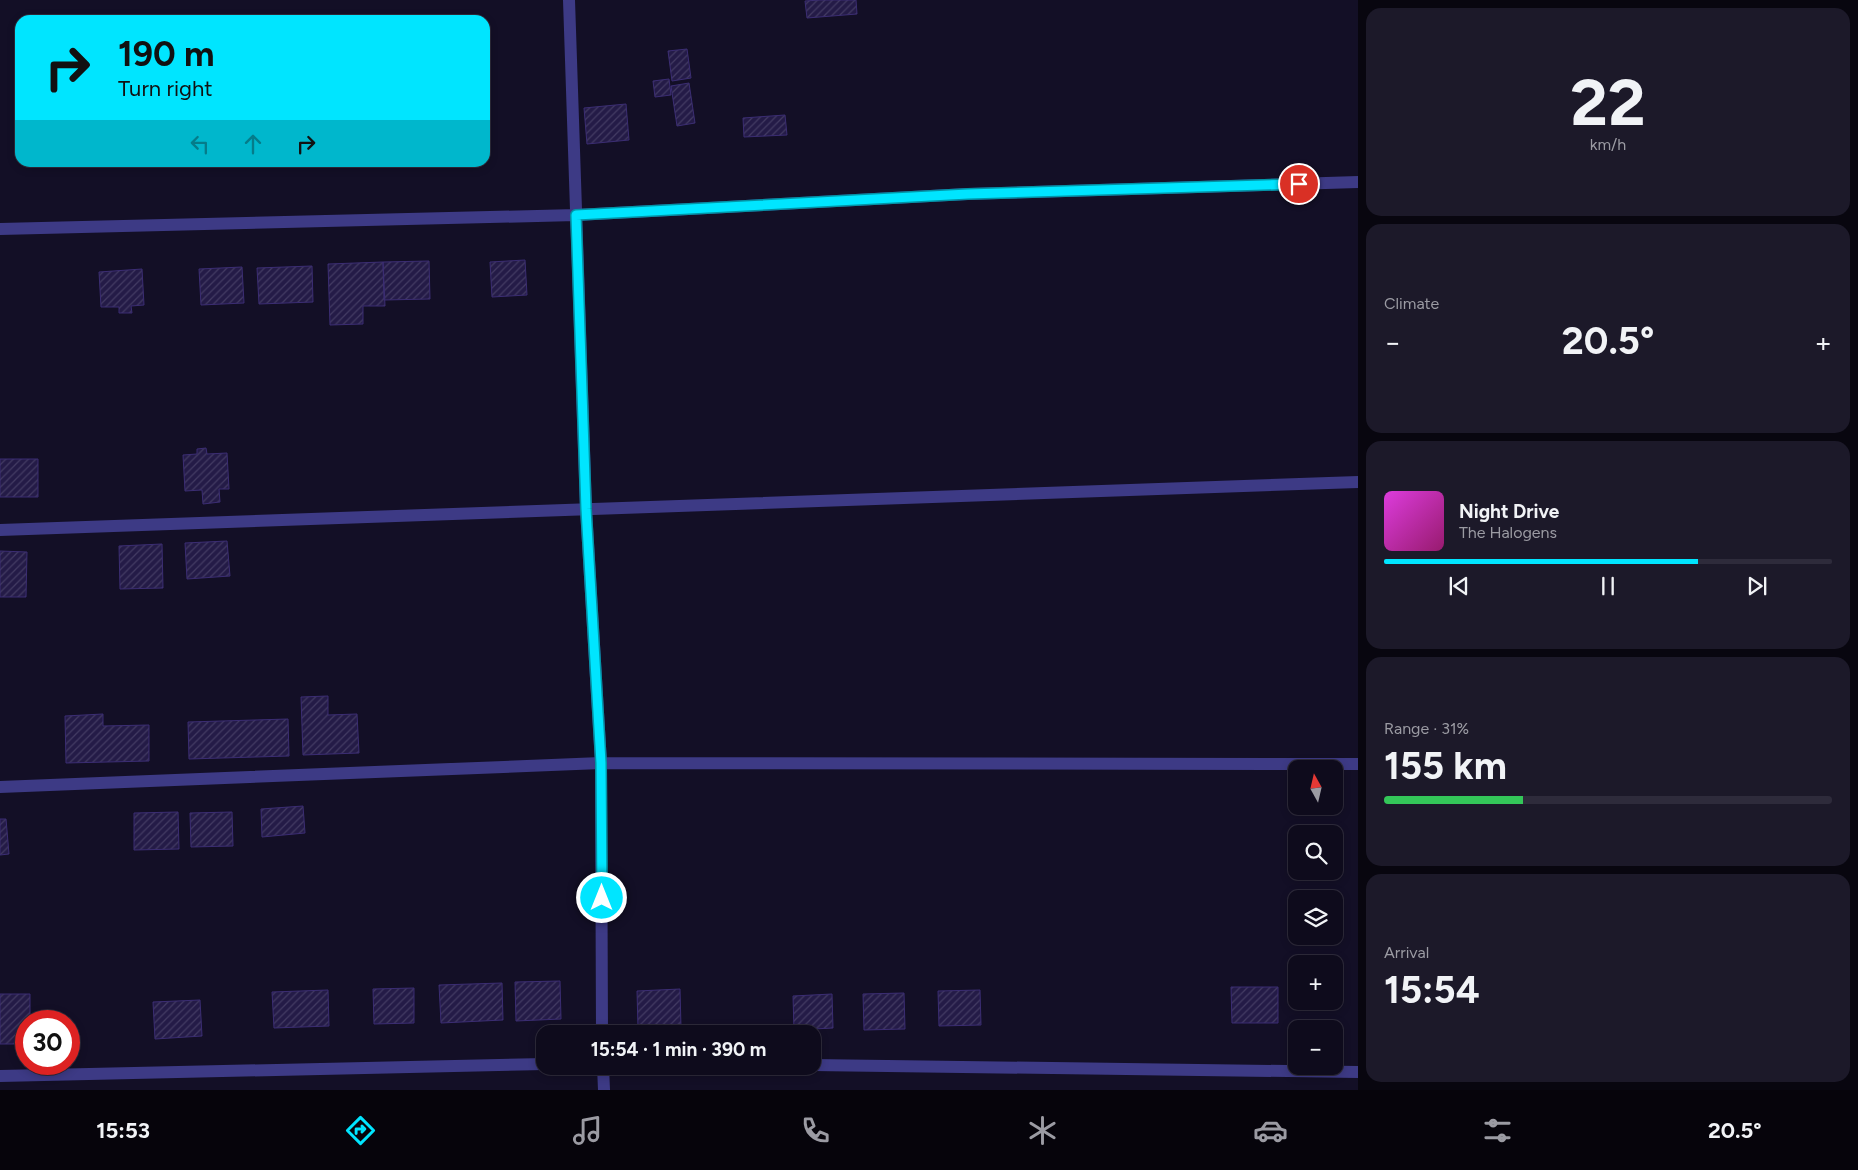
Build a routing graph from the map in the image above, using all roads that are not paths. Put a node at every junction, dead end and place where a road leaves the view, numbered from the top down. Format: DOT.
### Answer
graph roads {
  1 [pos="569,0"];
  2 [pos="1358,182"];
  3 [pos="576,215"];
  4 [pos="0,229"];
  5 [pos="1358,482"];
  6 [pos="586,509"];
  7 [pos="0,530"];
  8 [pos="601,763"];
  9 [pos="1358,764"];
  10 [pos="0,786"];
  11 [pos="602,1025"];
  12 [pos="536,1064"];
  13 [pos="821,1065"];
  14 [pos="1358,1072"];
  15 [pos="603,1075"];
  16 [pos="0,1076"];
  17 [pos="604,1090"];
  1 -- 3 [label="street"];
  2 -- 3 [label="street"];
  3 -- 4 [label="street"];
  3 -- 6 [label="street"];
  5 -- 6 [label="street"];
  6 -- 7 [label="street"];
  6 -- 8 [label="street"];
  8 -- 9 [label="street"];
  8 -- 10 [label="street"];
  8 -- 11 [label="street"];
  12 -- 16 [label="street"];
  13 -- 14 [label="street"];
  15 -- 17 [label="street"];
}
